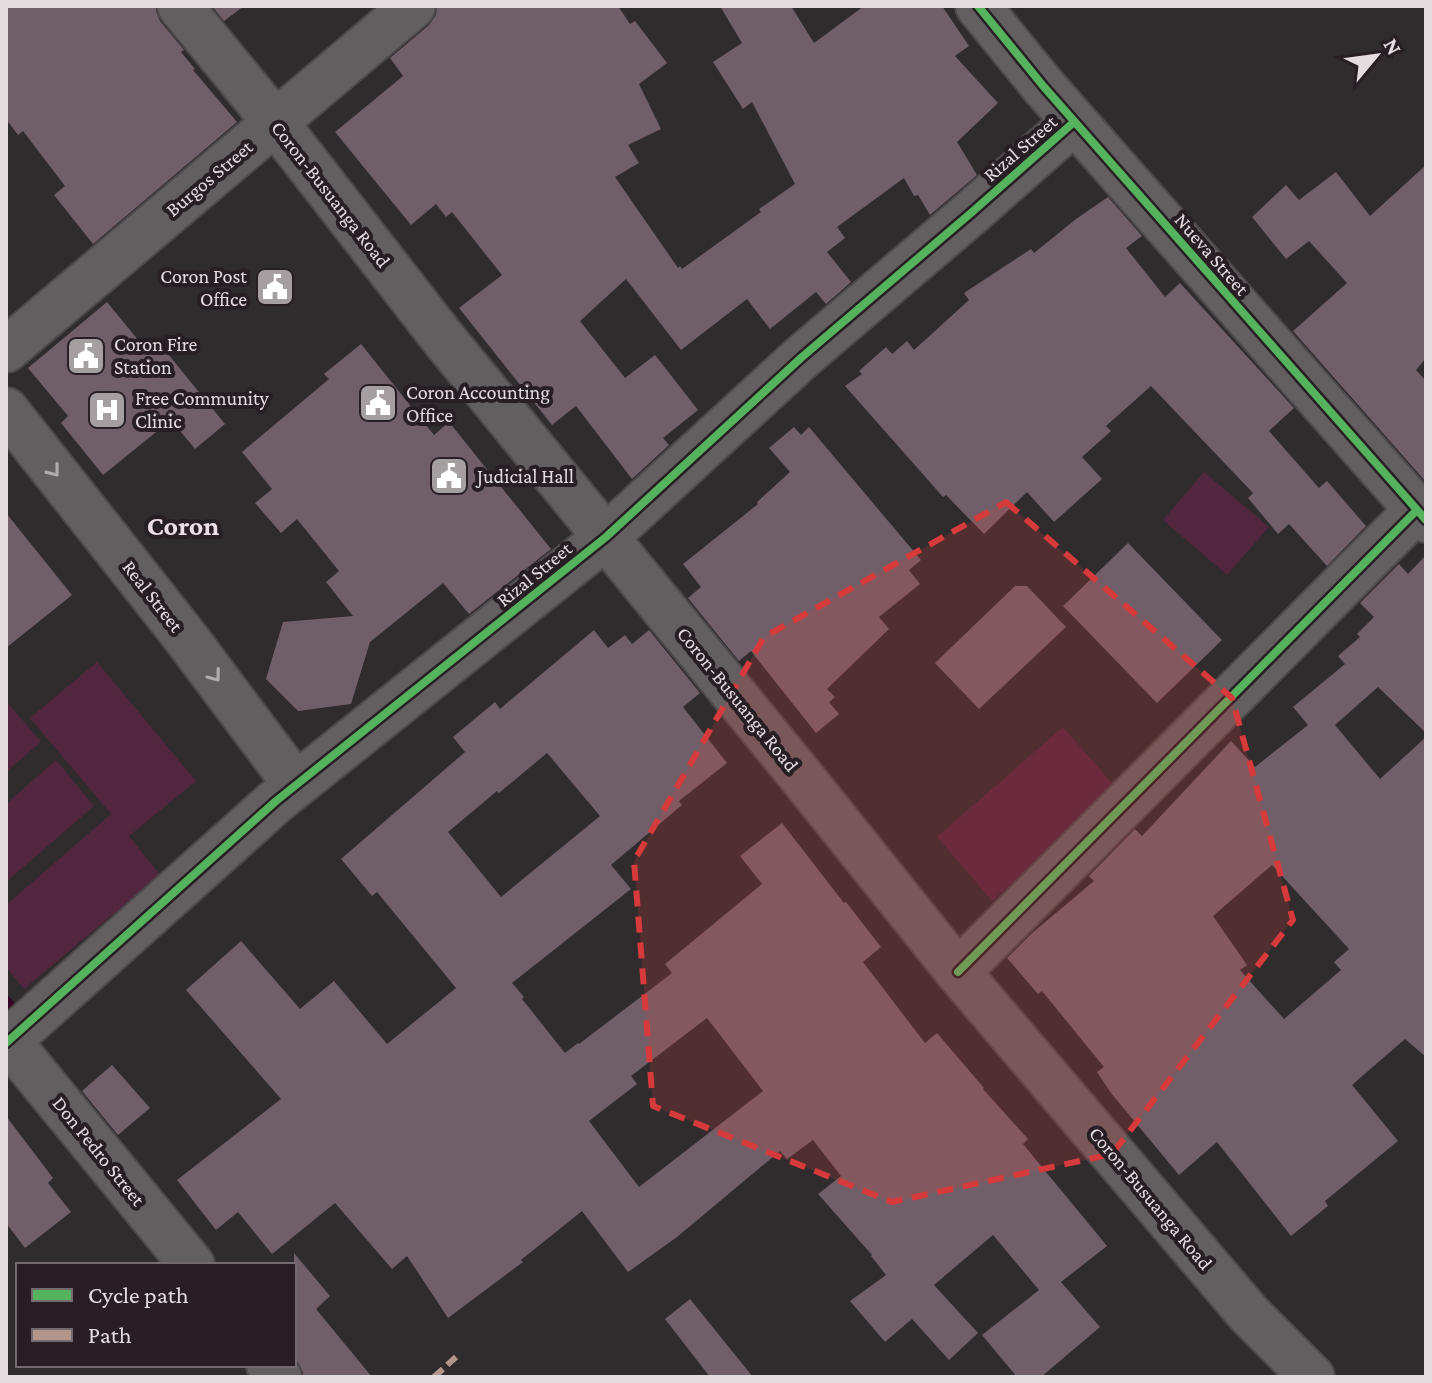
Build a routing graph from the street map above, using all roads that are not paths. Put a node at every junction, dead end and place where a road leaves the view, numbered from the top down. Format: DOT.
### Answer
graph roads {
  1 [pos="180,6"];
  2 [pos="413,6"];
  3 [pos="978,6"];
  4 [pos="275,122"];
  5 [pos="1074,122"];
  6 [pos="6,350"];
  7 [pos="6,410"];
  8 [pos="1422,515"];
  9 [pos="606,537"];
  10 [pos="296,785"];
  11 [pos="958,972"];
  12 [pos="7,1040"];
  13 [pos="190,1263"];
  14 [pos="1312,1377"];
  1 -- 4 [label="street, Coron-Busuanga Road"];
  2 -- 4 [label="street, Burgos Street"];
  3 -- 5 [label="street, Nueva Street"];
  4 -- 6 [label="street, Burgos Street"];
  4 -- 9 [label="street, Coron-Busuanga Road"];
  5 -- 8 [label="street, Nueva Street"];
  5 -- 9 [label="street, Rizal Street"];
  7 -- 10 [label="street, Real Street, one-way"];
  8 -- 11 [label="street"];
  9 -- 10 [label="street, Rizal Street"];
  9 -- 11 [label="street, Coron-Busuanga Road"];
  10 -- 12 [label="street, Rizal Street"];
  11 -- 14 [label="street, Coron-Busuanga Road"];
  12 -- 13 [label="street, Don Pedro Street"];
}
